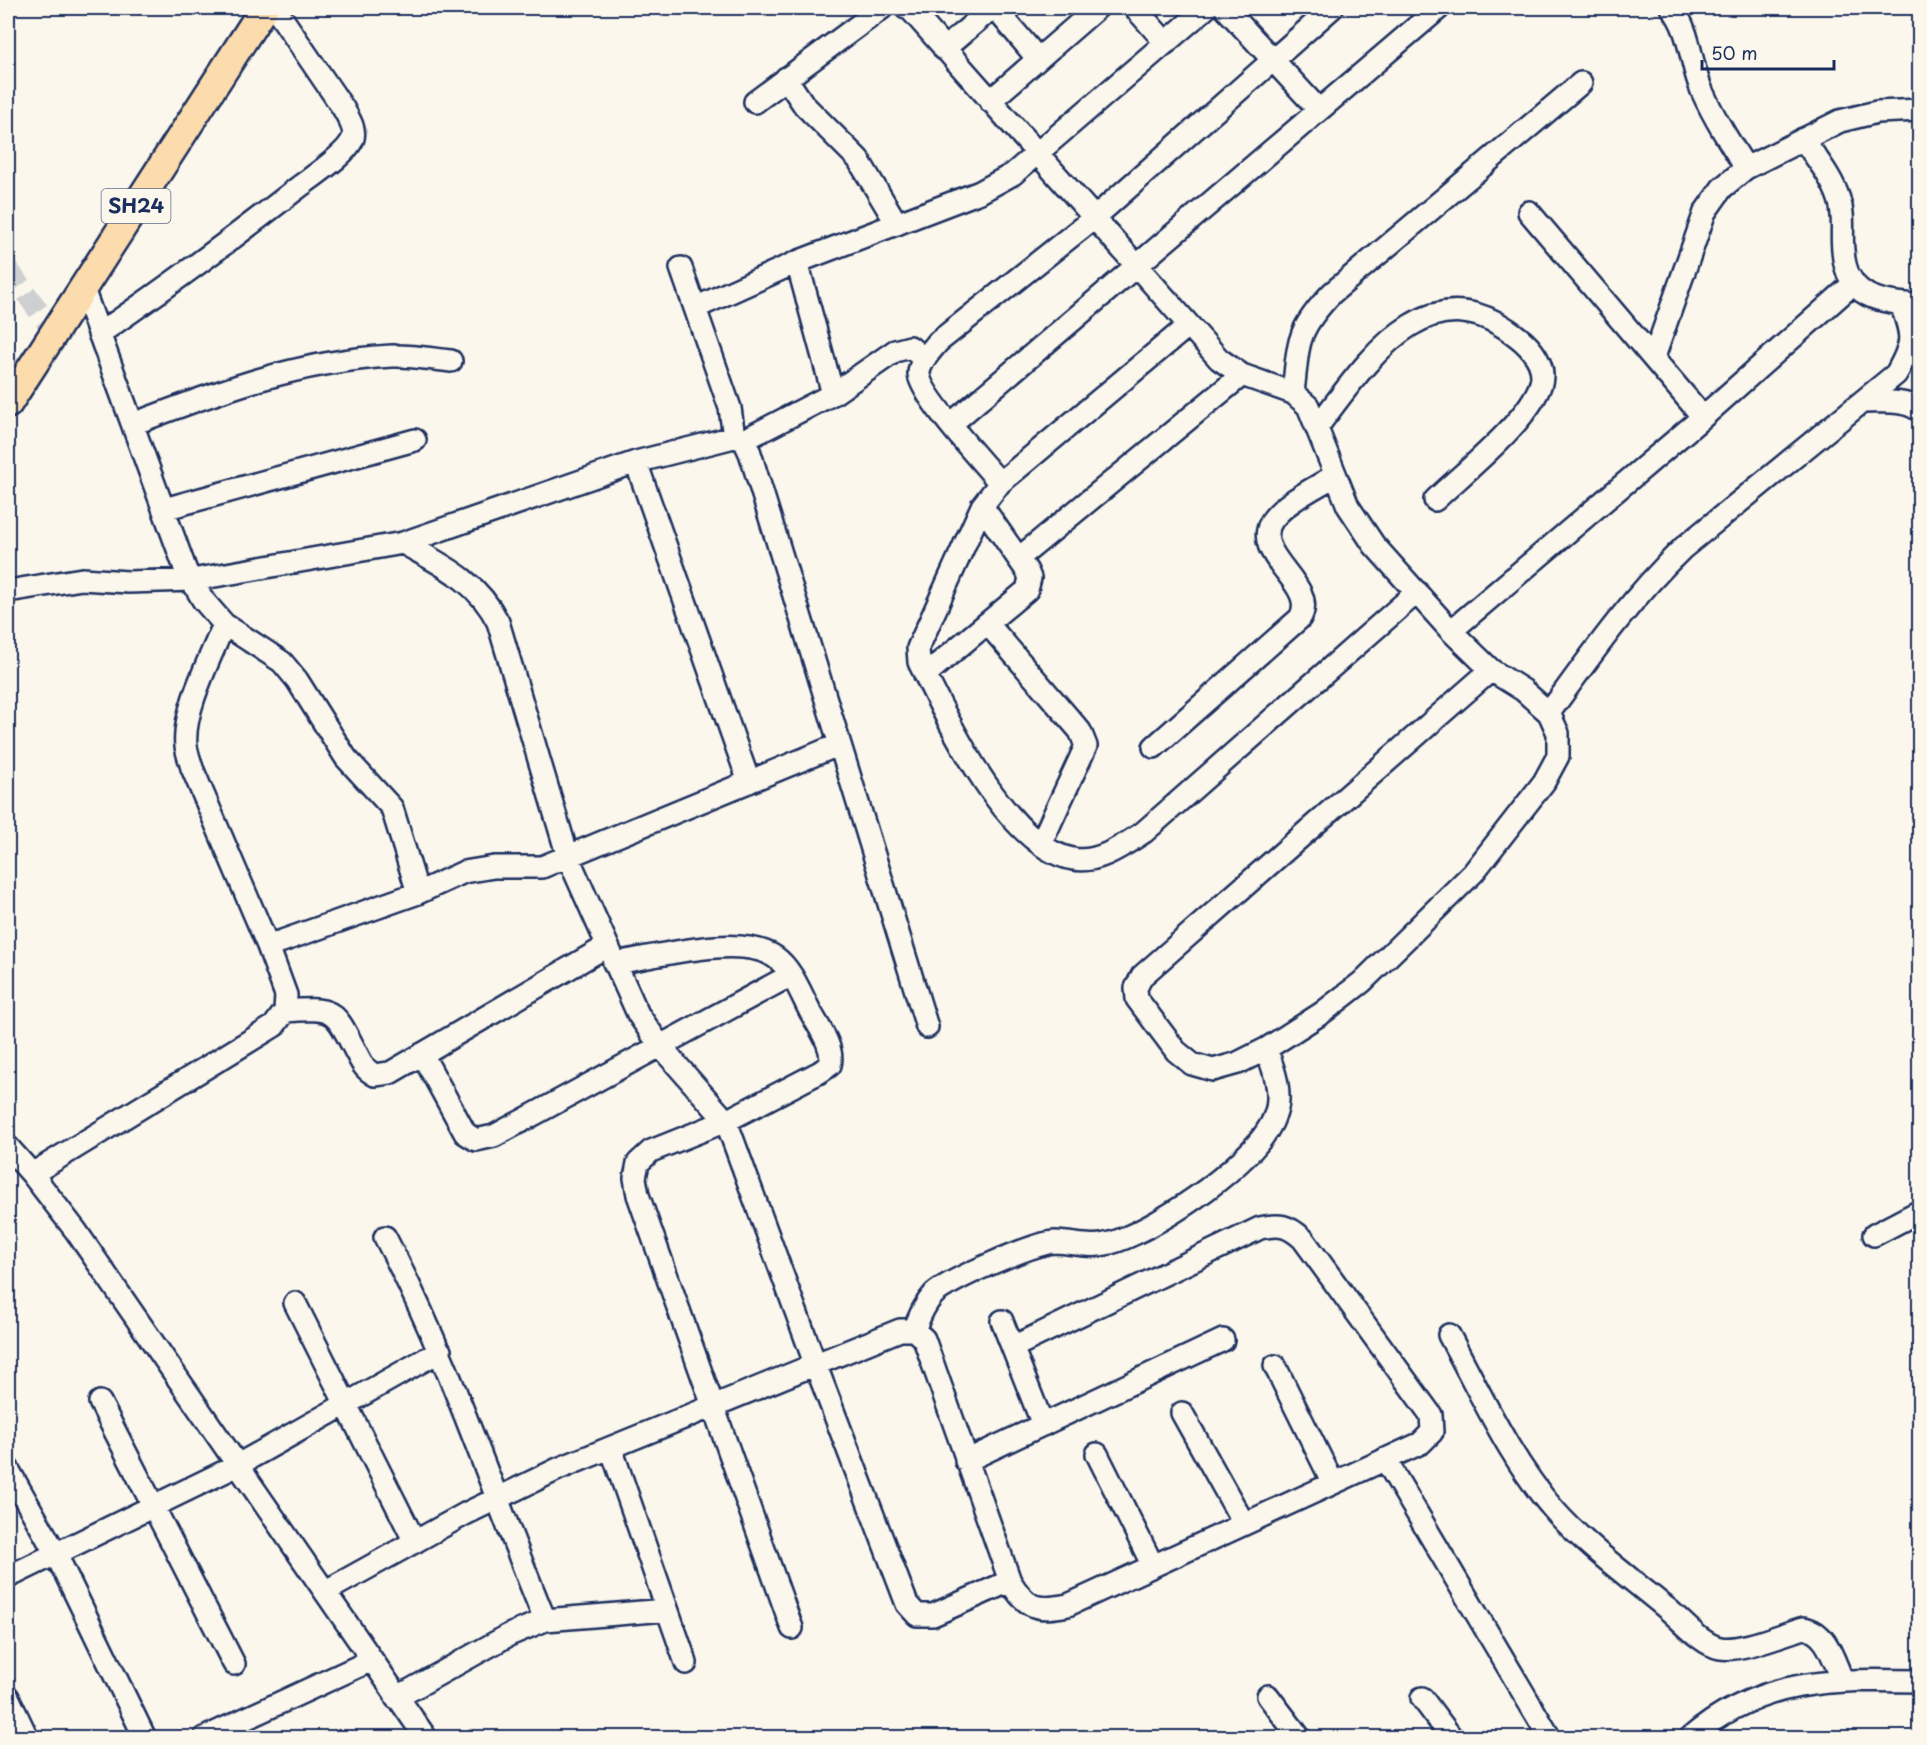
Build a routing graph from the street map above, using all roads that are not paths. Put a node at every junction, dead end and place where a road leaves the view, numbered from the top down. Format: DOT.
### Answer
graph roads {
  1 [pos="264,8"];
  2 [pos="275,8"];
  3 [pos="882,8"];
  4 [pos="906,8"];
  5 [pos="993,8"];
  6 [pos="1097,8"];
  7 [pos="1135,8"];
  8 [pos="1206,8"];
  9 [pos="1225,8"];
  10 [pos="1332,8"];
  11 [pos="1439,8"];
  12 [pos="1672,8"];
  13 [pos="1166,43"];
  14 [pos="944,49"];
  15 [pos="1038,59"];
  16 [pos="1272,60"];
  17 [pos="786,78"];
  18 [pos="1581,83"];
  19 [pos="990,101"];
  20 [pos="755,102"];
  21 [pos="1920,110"];
  22 [pos="1319,111"];
  23 [pos="1803,139"];
  24 [pos="1038,154"];
  25 [pos="1746,168"];
  26 [pos="1529,212"];
  27 [pos="1094,218"];
  28 [pos="897,224"];
  29 [pos="797,262"];
  30 [pos="1137,267"];
  31 [pos="681,268"];
  32 [pos="1854,283"];
  33 [pos="83,290"];
  34 [pos="1910,304"];
  35 [pos="695,308"];
  36 [pos="1189,325"];
  37 [pos="99,334"];
  38 [pos="1654,357"];
  39 [pos="924,359"];
  40 [pos="451,361"];
  41 [pos="1242,375"];
  42 [pos="1293,393"];
  43 [pos="833,394"];
  44 [pos="1864,402"];
  45 [pos="8,404"];
  46 [pos="1920,411"];
  47 [pos="1703,417"];
  48 [pos="133,424"];
  49 [pos="951,424"];
  50 [pos="1318,426"];
  51 [pos="739,439"];
  52 [pos="415,440"];
  53 [pos="636,462"];
  54 [pos="1334,476"];
  55 [pos="1000,483"];
  56 [pos="1435,500"];
  57 [pos="982,506"];
  58 [pos="165,509"];
  59 [pos="403,543"];
  60 [pos="1019,558"];
  61 [pos="192,580"];
  62 [pos="8,591"];
  63 [pos="1417,592"];
  64 [pos="987,623"];
  65 [pos="224,624"];
  66 [pos="1450,631"];
  67 [pos="1491,670"];
  68 [pos="926,675"];
  69 [pos="1549,713"];
  70 [pos="838,745"];
  71 [pos="1154,747"];
  72 [pos="749,782"];
  73 [pos="1041,843"];
  74 [pos="568,857"];
  75 [pos="418,893"];
  76 [pos="268,946"];
  77 [pos="610,955"];
  78 [pos="791,975"];
  79 [pos="285,1011"];
  80 [pos="927,1027"];
  81 [pos="661,1047"];
  82 [pos="1266,1049"];
  83 [pos="422,1054"];
  84 [pos="726,1121"];
  85 [pos="8,1147"];
  86 [pos="32,1174"];
  87 [pos="1920,1211"];
  88 [pos="1874,1235"];
  89 [pos="385,1237"];
  90 [pos="295,1303"];
  91 [pos="1002,1321"];
  92 [pos="914,1330"];
  93 [pos="1449,1335"];
  94 [pos="1223,1340"];
  95 [pos="1012,1347"];
  96 [pos="440,1351"];
  97 [pos="816,1366"];
  98 [pos="1275,1366"];
  99 [pos="100,1402"];
  100 [pos="347,1403"];
  101 [pos="712,1407"];
  102 [pos="1182,1413"];
  103 [pos="1043,1425"];
  104 [pos="611,1448"];
  105 [pos="1097,1454"];
  106 [pos="1385,1459"];
  107 [pos="966,1461"];
  108 [pos="236,1466"];
  109 [pos="8,1469"];
  110 [pos="1333,1483"];
  111 [pos="495,1499"];
  112 [pos="153,1506"];
  113 [pos="1244,1524"];
  114 [pos="415,1542"];
  115 [pos="56,1554"];
  116 [pos="1153,1566"];
  117 [pos="8,1577"];
  118 [pos="1010,1581"];
  119 [pos="326,1591"];
  120 [pos="666,1610"];
  121 [pos="545,1620"];
  122 [pos="792,1628"];
  123 [pos="372,1660"];
  124 [pos="686,1663"];
  125 [pos="234,1664"];
  126 [pos="1842,1679"];
  127 [pos="1920,1681"];
  128 [pos="1268,1696"];
  129 [pos="8,1697"];
  130 [pos="396,1698"];
  131 [pos="1422,1698"];
  132 [pos="26,1735"];
  133 [pos="145,1737"];
  134 [pos="204,1737"];
  135 [pos="426,1737"];
  136 [pos="1300,1737"];
  137 [pos="1452,1737"];
  138 [pos="1550,1737"];
  139 [pos="1690,1737"];
  1 -- 33 [label="main road, SH24"];
  2 -- 37 [label="street"];
  3 -- 17 [label="street"];
  4 -- 14 [label="street"];
  5 -- 14 [label="street"];
  5 -- 15 [label="street"];
  6 -- 15 [label="street"];
  7 -- 13 [label="street"];
  8 -- 13 [label="street"];
  9 -- 16 [label="street"];
  10 -- 16 [label="street"];
  11 -- 22 [label="street"];
  12 -- 25 [label="street"];
  13 -- 24 [label="street"];
  14 -- 19 [label="street"];
  15 -- 19 [label="street"];
  16 -- 22 [label="street"];
  16 -- 27 [label="street"];
  17 -- 20 [label="street"];
  17 -- 28 [label="street"];
  18 -- 42 [label="street"];
  19 -- 24 [label="street"];
  21 -- 23 [label="street"];
  22 -- 30 [label="street"];
  23 -- 25 [label="street"];
  23 -- 32 [label="street"];
  24 -- 27 [label="street"];
  24 -- 28 [label="street"];
  25 -- 38 [label="street"];
  26 -- 38 [label="street"];
  27 -- 30 [label="street"];
  27 -- 39 [label="street"];
  28 -- 29 [label="street"];
  29 -- 35 [label="street"];
  29 -- 43 [label="street"];
  30 -- 36 [label="street"];
  30 -- 49 [label="street"];
  31 -- 35 [label="street"];
  32 -- 34 [label="street"];
  32 -- 47 [label="street"];
  33 -- 37 [label="street"];
  33 -- 45 [label="main road, SH24"];
  34 -- 44 [label="street"];
  35 -- 51 [label="street"];
  36 -- 41 [label="street"];
  36 -- 55 [label="street"];
  37 -- 48 [label="street"];
  38 -- 47 [label="street"];
  39 -- 43 [label="street"];
  39 -- 49 [label="street"];
  40 -- 48 [label="street"];
  41 -- 42 [label="street"];
  41 -- 60 [label="street"];
  42 -- 50 [label="street"];
  43 -- 51 [label="street"];
  44 -- 46 [label="street"];
  44 -- 69 [label="street"];
  47 -- 66 [label="street"];
  48 -- 58 [label="street"];
  49 -- 55 [label="street"];
  50 -- 54 [label="street"];
  50 -- 56 [label="street"];
  51 -- 53 [label="street"];
  51 -- 70 [label="street"];
  52 -- 58 [label="street"];
  53 -- 59 [label="street"];
  53 -- 72 [label="street"];
  54 -- 63 [label="street"];
  54 -- 71 [label="street"];
  55 -- 57 [label="street"];
  57 -- 60 [label="street"];
  57 -- 68 [label="street"];
  58 -- 61 [label="street"];
  59 -- 61 [label="street"];
  59 -- 74 [label="street"];
  60 -- 64 [label="street"];
  61 -- 62 [label="street"];
  61 -- 65 [label="street"];
  63 -- 66 [label="street"];
  63 -- 73 [label="street"];
  64 -- 68 [label="street"];
  64 -- 73 [label="street"];
  65 -- 75 [label="street"];
  65 -- 76 [label="street"];
  66 -- 67 [label="street"];
  67 -- 69 [label="street"];
  67 -- 82 [label="street"];
  68 -- 73 [label="street"];
  69 -- 82 [label="street"];
  70 -- 72 [label="street"];
  70 -- 80 [label="street"];
  72 -- 74 [label="street"];
  74 -- 75 [label="street"];
  74 -- 77 [label="street"];
  75 -- 76 [label="street"];
  76 -- 79 [label="street"];
  77 -- 78 [label="street"];
  77 -- 81 [label="street"];
  77 -- 83 [label="street"];
  78 -- 81 [label="street"];
  78 -- 84 [label="street"];
  79 -- 83 [label="street"];
  79 -- 86 [label="street"];
  81 -- 83 [label="street"];
  81 -- 84 [label="street"];
  82 -- 92 [label="street"];
  84 -- 97 [label="street"];
  84 -- 101 [label="street"];
  85 -- 86 [label="street"];
  86 -- 108 [label="street"];
  87 -- 88 [label="street"];
  89 -- 96 [label="street"];
  90 -- 100 [label="street"];
  91 -- 95 [label="street"];
  92 -- 97 [label="street"];
  92 -- 107 [label="street"];
  93 -- 126 [label="street"];
  94 -- 103 [label="street"];
  95 -- 103 [label="street"];
  95 -- 106 [label="street"];
  96 -- 100 [label="street"];
  96 -- 111 [label="street"];
  97 -- 101 [label="street"];
  97 -- 118 [label="street"];
  98 -- 110 [label="street"];
  99 -- 112 [label="street"];
  100 -- 108 [label="street"];
  100 -- 114 [label="street"];
  101 -- 104 [label="street"];
  101 -- 122 [label="street"];
  102 -- 113 [label="street"];
  103 -- 107 [label="street"];
  104 -- 111 [label="street"];
  104 -- 120 [label="street"];
  105 -- 116 [label="street"];
  106 -- 110 [label="street"];
  106 -- 138 [label="street"];
  107 -- 118 [label="street"];
  108 -- 112 [label="street"];
  108 -- 119 [label="street"];
  109 -- 115 [label="street"];
  110 -- 113 [label="street"];
  111 -- 114 [label="street"];
  111 -- 121 [label="street"];
  112 -- 115 [label="street"];
  112 -- 125 [label="street"];
  113 -- 116 [label="street"];
  114 -- 119 [label="street"];
  115 -- 117 [label="street"];
  115 -- 133 [label="street"];
  116 -- 118 [label="street"];
  119 -- 123 [label="street"];
  120 -- 121 [label="street"];
  120 -- 124 [label="street"];
  121 -- 130 [label="street"];
  123 -- 130 [label="street"];
  123 -- 134 [label="street"];
  126 -- 127 [label="street"];
  126 -- 139 [label="street"];
  128 -- 136 [label="street"];
  129 -- 132 [label="street"];
  130 -- 135 [label="street"];
  131 -- 137 [label="street"];
}
